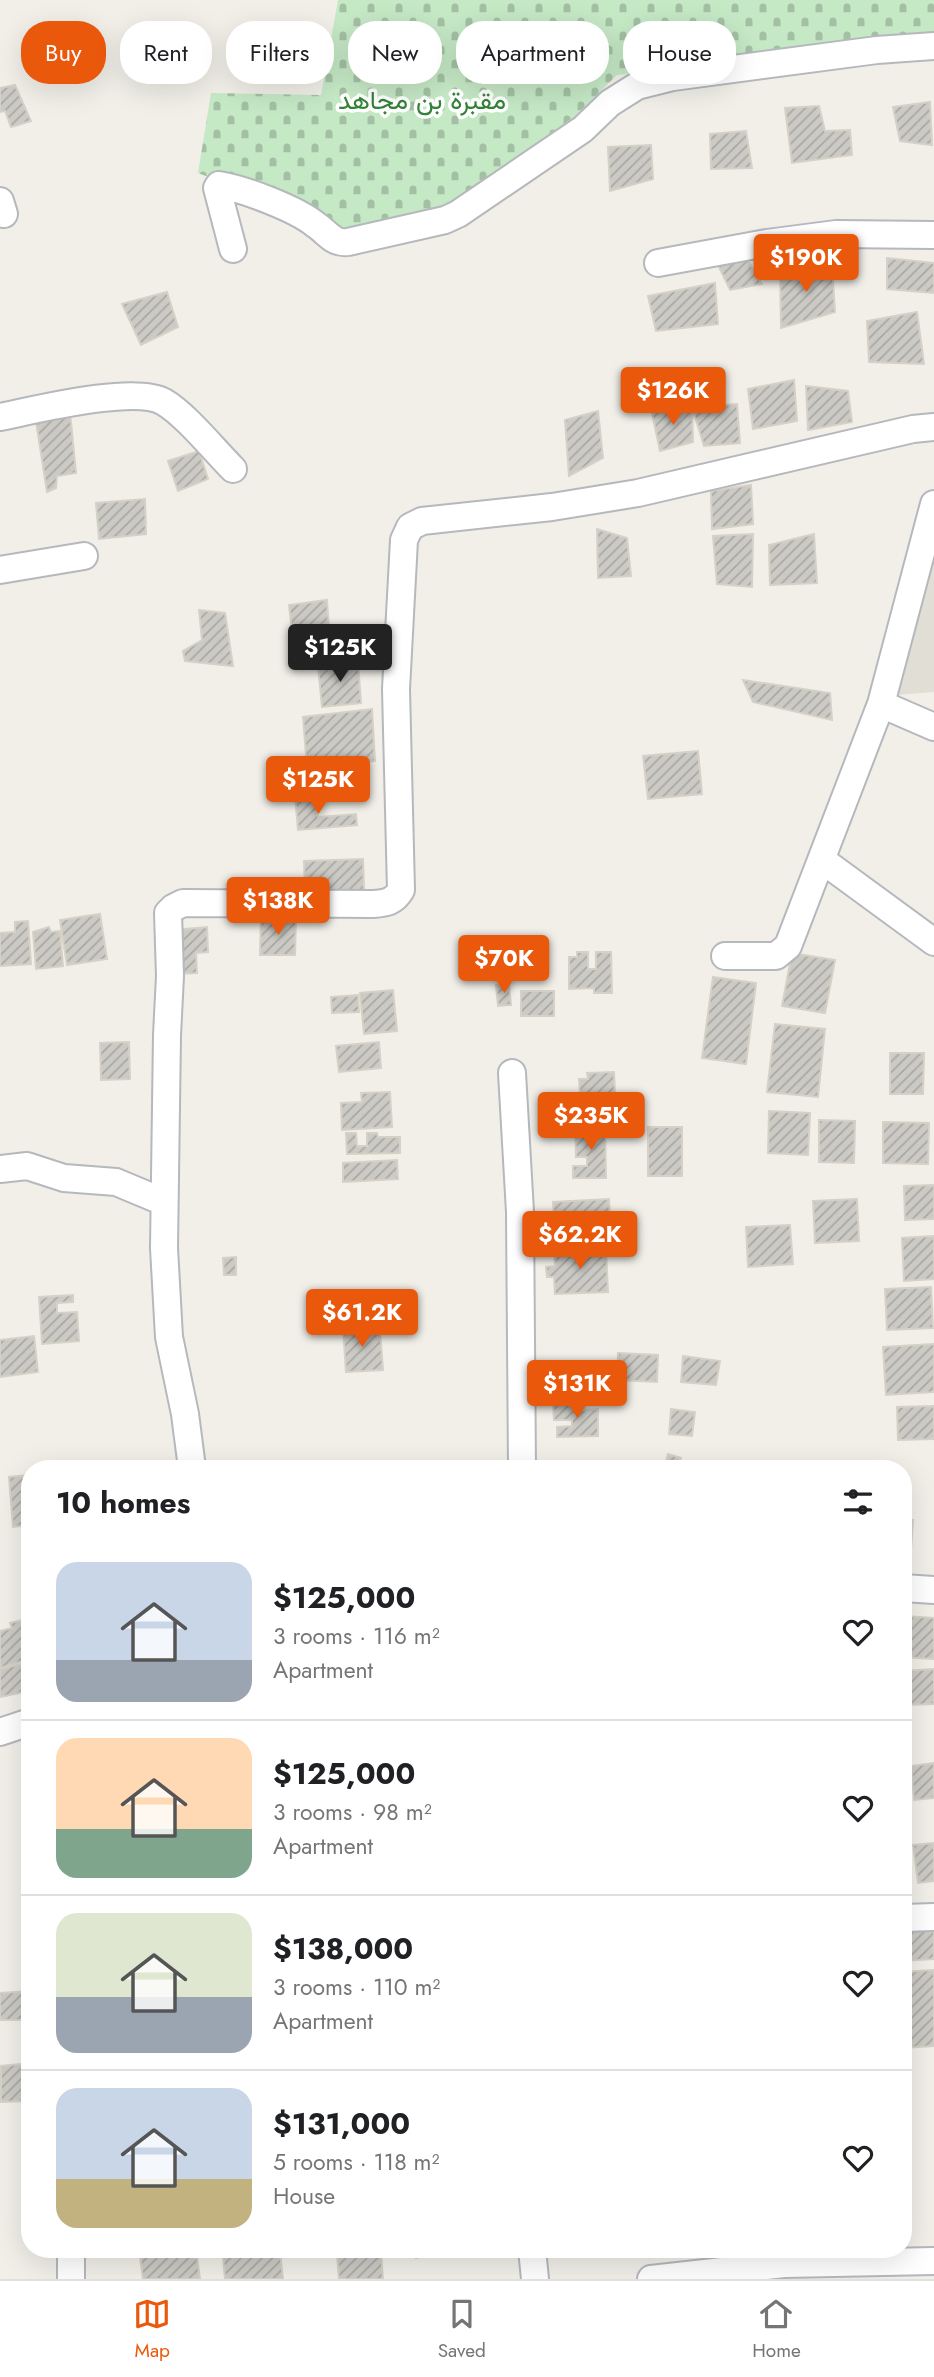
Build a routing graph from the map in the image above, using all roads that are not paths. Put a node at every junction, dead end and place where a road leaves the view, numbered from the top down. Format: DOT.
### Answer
graph roads {
  1 [pos="934,46"];
  2 [pos="934,235"];
  3 [pos="233,249"];
  4 [pos="658,263"];
  5 [pos="0,417"];
  6 [pos="934,427"];
  7 [pos="233,469"];
  8 [pos="934,504"];
  9 [pos="84,556"];
  10 [pos="0,570"];
  11 [pos="881,704"];
  12 [pos="934,727"];
  13 [pos="822,860"];
  14 [pos="934,942"];
  15 [pos="725,956"];
  16 [pos="512,1073"];
  17 [pos="0,1169"];
  18 [pos="164,1202"];
  19 [pos="191,1460"];
  20 [pos="522,1460"];
  21 [pos="912,1589"];
  22 [pos="934,1590"];
  23 [pos="21,1725"];
  24 [pos="0,1732"];
  25 [pos="934,1917"];
  26 [pos="912,1918"];
  27 [pos="71,2258"];
  28 [pos="533,2258"];
  29 [pos="922,2267"];
  30 [pos="701,2276"];
  31 [pos="71,2279"];
  32 [pos="535,2279"];
  33 [pos="651,2279"];
  1 -- 3 [label="street"];
  2 -- 4 [label="street"];
  5 -- 7 [label="street"];
  6 -- 18 [label="street"];
  8 -- 11 [label="street"];
  9 -- 10 [label="street"];
  11 -- 12 [label="street"];
  11 -- 13 [label="street"];
  13 -- 14 [label="street"];
  13 -- 15 [label="street"];
  16 -- 20 [label="street"];
  17 -- 18 [label="street"];
  18 -- 19 [label="street"];
  21 -- 22 [label="street"];
  23 -- 24 [label="street"];
  25 -- 26 [label="street"];
  27 -- 31 [label="street"];
  28 -- 32 [label="street"];
  29 -- 30 [label="street"];
  30 -- 33 [label="street"];
}
